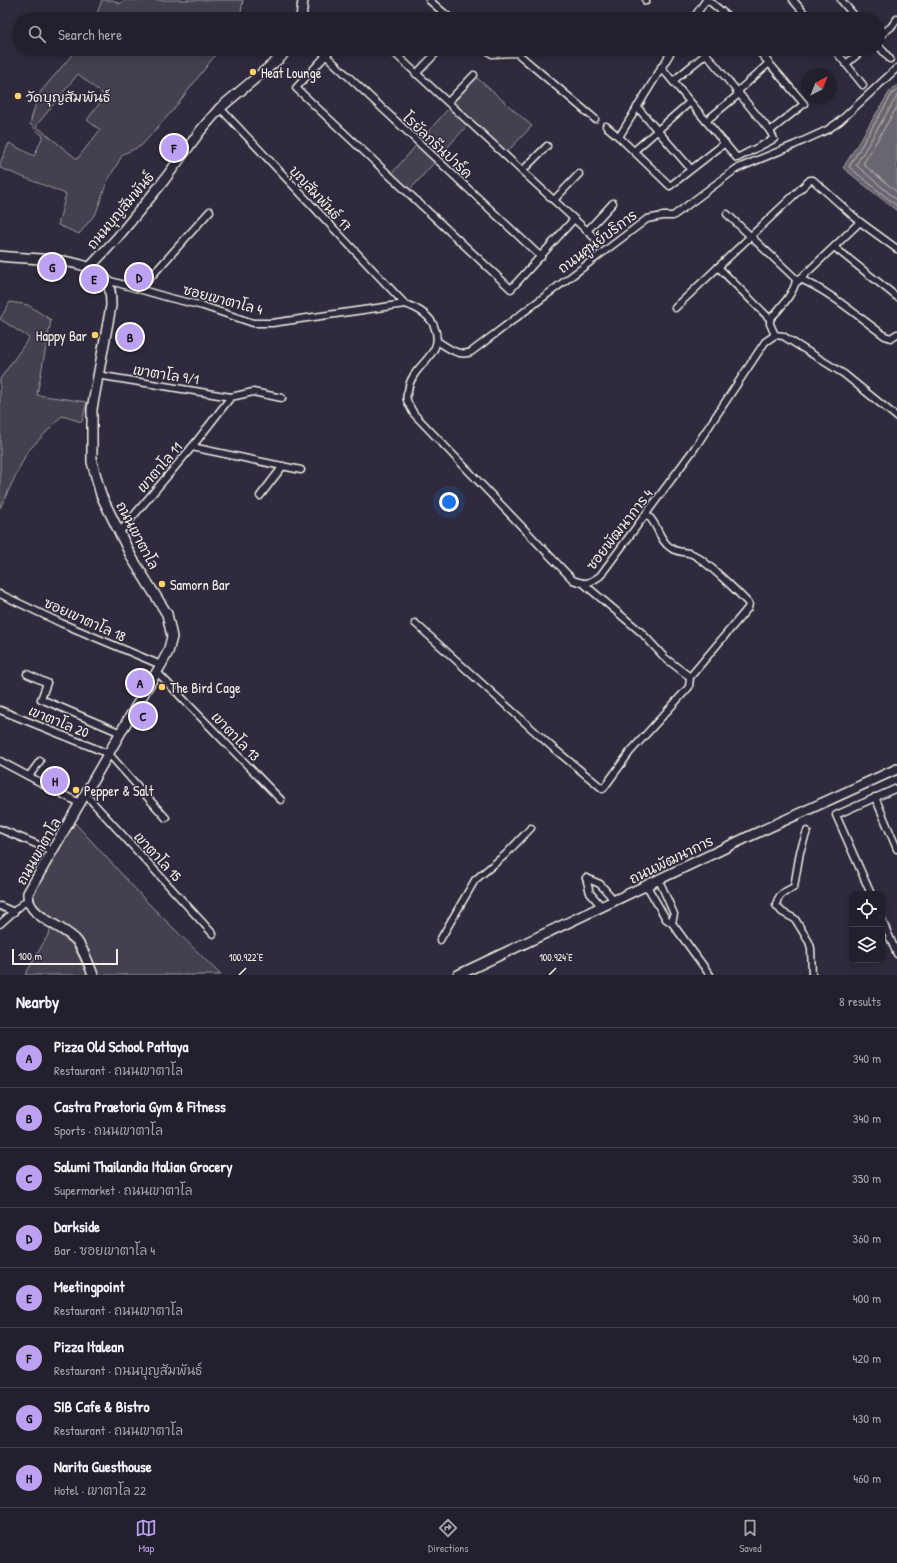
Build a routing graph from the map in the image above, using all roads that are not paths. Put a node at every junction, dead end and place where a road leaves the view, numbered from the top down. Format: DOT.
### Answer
graph roads {
  1 [pos="302,0"];
  2 [pos="429,0"];
  3 [pos="707,0"];
  4 [pos="793,0"];
  5 [pos="841,0"];
  6 [pos="301,12"];
  7 [pos="443,12"];
  8 [pos="698,12"];
  9 [pos="722,12"];
  10 [pos="803,12"];
  11 [pos="851,12"];
  12 [pos="897,19"];
  13 [pos="885,31"];
  14 [pos="885,53"];
  15 [pos="282,56"];
  16 [pos="327,56"];
  17 [pos="397,56"];
  18 [pos="433,56"];
  19 [pos="521,56"];
  20 [pos="669,56"];
  21 [pos="699,56"];
  22 [pos="708,56"];
  23 [pos="763,56"];
  24 [pos="840,56"];
  25 [pos="856,56"];
  26 [pos="890,59"];
  27 [pos="769,63"];
  28 [pos="846,64"];
  29 [pos="661,68"];
  30 [pos="897,68"];
  31 [pos="416,74"];
  32 [pos="474,75"];
  33 [pos="673,82"];
  34 [pos="863,85"];
  35 [pos="738,93"];
  36 [pos="448,102"];
  37 [pos="690,102"];
  38 [pos="636,107"];
  39 [pos="220,108"];
  40 [pos="595,119"];
  41 [pos="706,121"];
  42 [pos="606,126"];
  43 [pos="657,131"];
  44 [pos="770,131"];
  45 [pos="619,136"];
  46 [pos="724,143"];
  47 [pos="547,146"];
  48 [pos="634,151"];
  49 [pos="691,169"];
  50 [pos="522,171"];
  51 [pos="580,174"];
  52 [pos="554,200"];
  53 [pos="613,204"];
  54 [pos="210,212"];
  55 [pos="727,214"];
  56 [pos="574,219"];
  57 [pos="860,222"];
  58 [pos="587,231"];
  59 [pos="751,236"];
  60 [pos="598,241"];
  61 [pos="834,247"];
  62 [pos="897,249"];
  63 [pos="0,256"];
  64 [pos="541,257"];
  65 [pos="718,267"];
  66 [pos="89,268"];
  67 [pos="107,280"];
  68 [pos="798,280"];
  69 [pos="140,289"];
  70 [pos="897,297"];
  71 [pos="405,304"];
  72 [pos="675,308"];
  73 [pos="770,319"];
  74 [pos="897,334"];
  75 [pos="775,335"];
  76 [pos="437,341"];
  77 [pos="97,375"];
  78 [pos="231,397"];
  79 [pos="282,398"];
  80 [pos="897,417"];
  81 [pos="192,447"];
  82 [pos="283,466"];
  83 [pos="301,470"];
  84 [pos="260,496"];
  85 [pos="646,514"];
  86 [pos="119,533"];
  87 [pos="584,584"];
  88 [pos="0,594"];
  89 [pos="415,622"];
  90 [pos="159,668"];
  91 [pos="27,674"];
  92 [pos="690,677"];
  93 [pos="0,710"];
  94 [pos="121,733"];
  95 [pos="109,754"];
  96 [pos="0,761"];
  97 [pos="40,761"];
  98 [pos="897,769"];
  99 [pos="29,776"];
  100 [pos="897,788"];
  101 [pos="86,795"];
  102 [pos="874,797"];
  103 [pos="281,800"];
  104 [pos="81,804"];
  105 [pos="166,818"];
  106 [pos="531,828"];
  107 [pos="0,829"];
  108 [pos="807,831"];
  109 [pos="897,849"];
  110 [pos="53,851"];
  111 [pos="659,880"];
  112 [pos="647,886"];
  113 [pos="870,891"];
  114 [pos="28,899"];
  115 [pos="615,901"];
  116 [pos="0,906"];
  117 [pos="602,907"];
  118 [pos="14,912"];
  119 [pos="672,923"];
  120 [pos="0,924"];
  121 [pos="885,927"];
  122 [pos="214,934"];
  123 [pos="440,940"];
  124 [pos="897,954"];
  125 [pos="93,975"];
  126 [pos="458,975"];
  127 [pos="710,975"];
  128 [pos="812,975"];
  1 -- 6 [label="street"];
  2 -- 7 [label="street"];
  3 -- 8 [label="street"];
  3 -- 9 [label="street"];
  4 -- 10 [label="street"];
  5 -- 11 [label="street"];
  12 -- 13 [label="street"];
  14 -- 26 [label="street"];
  15 -- 39 [label="street, ถนนบุญสัมพันธ์"];
  16 -- 64 [label="street, โรยัลกรีนปาร์ค"];
  16 -- 64 [label="street"];
  17 -- 31 [label="street"];
  18 -- 31 [label="street"];
  19 -- 40 [label="street"];
  20 -- 29 [label="street"];
  21 -- 33 [label="street"];
  22 -- 35 [label="street"];
  23 -- 27 [label="street"];
  24 -- 28 [label="street"];
  25 -- 28 [label="street"];
  27 -- 35 [label="street"];
  27 -- 44 [label="street"];
  28 -- 34 [label="street"];
  29 -- 33 [label="street"];
  29 -- 38 [label="street"];
  30 -- 76 [label="street, ถนนศูนย์บริการ"];
  31 -- 36 [label="street"];
  32 -- 36 [label="street"];
  33 -- 37 [label="street"];
  35 -- 41 [label="street"];
  35 -- 44 [label="street"];
  36 -- 50 [label="street"];
  37 -- 41 [label="street"];
  37 -- 43 [label="street"];
  38 -- 43 [label="street"];
  38 -- 45 [label="street"];
  39 -- 66 [label="street, ถนนบุญสัมพันธ์"];
  39 -- 71 [label="street, บุญสัมพันธ์ 17"];
  41 -- 46 [label="street"];
  42 -- 45 [label="street"];
  43 -- 48 [label="street"];
  43 -- 49 [label="street"];
  44 -- 46 [label="street"];
  45 -- 48 [label="street"];
  46 -- 49 [label="street"];
  47 -- 50 [label="street"];
  48 -- 49 [label="street"];
  50 -- 52 [label="street"];
  51 -- 52 [label="street"];
  52 -- 56 [label="street"];
  53 -- 58 [label="street"];
  54 -- 69 [label="street"];
  55 -- 59 [label="street"];
  56 -- 58 [label="street"];
  56 -- 64 [label="street"];
  57 -- 59 [label="street"];
  57 -- 61 [label="street"];
  57 -- 62 [label="street"];
  58 -- 60 [label="street"];
  59 -- 65 [label="street"];
  59 -- 68 [label="street"];
  61 -- 68 [label="street"];
  61 -- 70 [label="street"];
  63 -- 66 [label="street"];
  65 -- 72 [label="street"];
  65 -- 73 [label="street"];
  66 -- 67 [label="street"];
  67 -- 69 [label="street, ซอยเขาตาโล 4"];
  67 -- 77 [label="street, ถนนเขาตาโล"];
  68 -- 73 [label="street"];
  68 -- 74 [label="street"];
  69 -- 71 [label="street, ซอยเขาตาโล 4"];
  71 -- 76 [label="street"];
  73 -- 75 [label="street"];
  75 -- 80 [label="street"];
  75 -- 85 [label="street, ซอยพัฒนาการ 4"];
  76 -- 87 [label="street, ซอยพัฒนาการ 4"];
  77 -- 78 [label="street, เขาตาโล 9/1"];
  77 -- 86 [label="street, ถนนเขาตาโล"];
  78 -- 79 [label="street"];
  78 -- 81 [label="street"];
  81 -- 82 [label="street, เขาตาโล 11"];
  81 -- 86 [label="street, เขาตาโล 11"];
  82 -- 83 [label="street, เขาตาโล 11"];
  82 -- 84 [label="street"];
  85 -- 87 [label="street, ซอยพัฒนาการ 4"];
  85 -- 92 [label="street"];
  86 -- 90 [label="street, ถนนเขาตาโล"];
  87 -- 92 [label="street"];
  88 -- 90 [label="street, ซอยเขาตาโล 18"];
  89 -- 92 [label="street"];
  90 -- 94 [label="street, ถนนเขาตาโล"];
  90 -- 103 [label="street, เขาตาโล 13"];
  91 -- 94 [label="street"];
  93 -- 95 [label="street, เขาตาโล 20"];
  94 -- 95 [label="street, ถนนเขาตาโล"];
  95 -- 101 [label="street, ถนนเขาตาโล"];
  95 -- 105 [label="street"];
  96 -- 99 [label="street"];
  97 -- 99 [label="street"];
  98 -- 111 [label="street, ถนนพัฒนาการ"];
  99 -- 104 [label="street"];
  100 -- 102 [label="street"];
  101 -- 104 [label="street, ถนนเขาตาโล"];
  101 -- 122 [label="street, เขาตาโล 15"];
  102 -- 109 [label="street"];
  102 -- 113 [label="street"];
  104 -- 110 [label="street, ถนนเขาตาโล"];
  106 -- 123 [label="street"];
  107 -- 110 [label="street"];
  108 -- 128 [label="street"];
  110 -- 114 [label="street, ถนนเขาตาโล"];
  111 -- 112 [label="street, ถนนพัฒนาการ"];
  111 -- 119 [label="street"];
  112 -- 115 [label="street, ถนนพัฒนาการ"];
  112 -- 119 [label="street"];
  114 -- 118 [label="street"];
  114 -- 125 [label="street"];
  115 -- 117 [label="street, ถนนพัฒนาการ"];
  115 -- 117 [label="street"];
  116 -- 118 [label="street"];
  117 -- 126 [label="street, ถนนพัฒนาการ"];
  118 -- 120 [label="street"];
  119 -- 127 [label="street"];
  121 -- 124 [label="street"];
}
